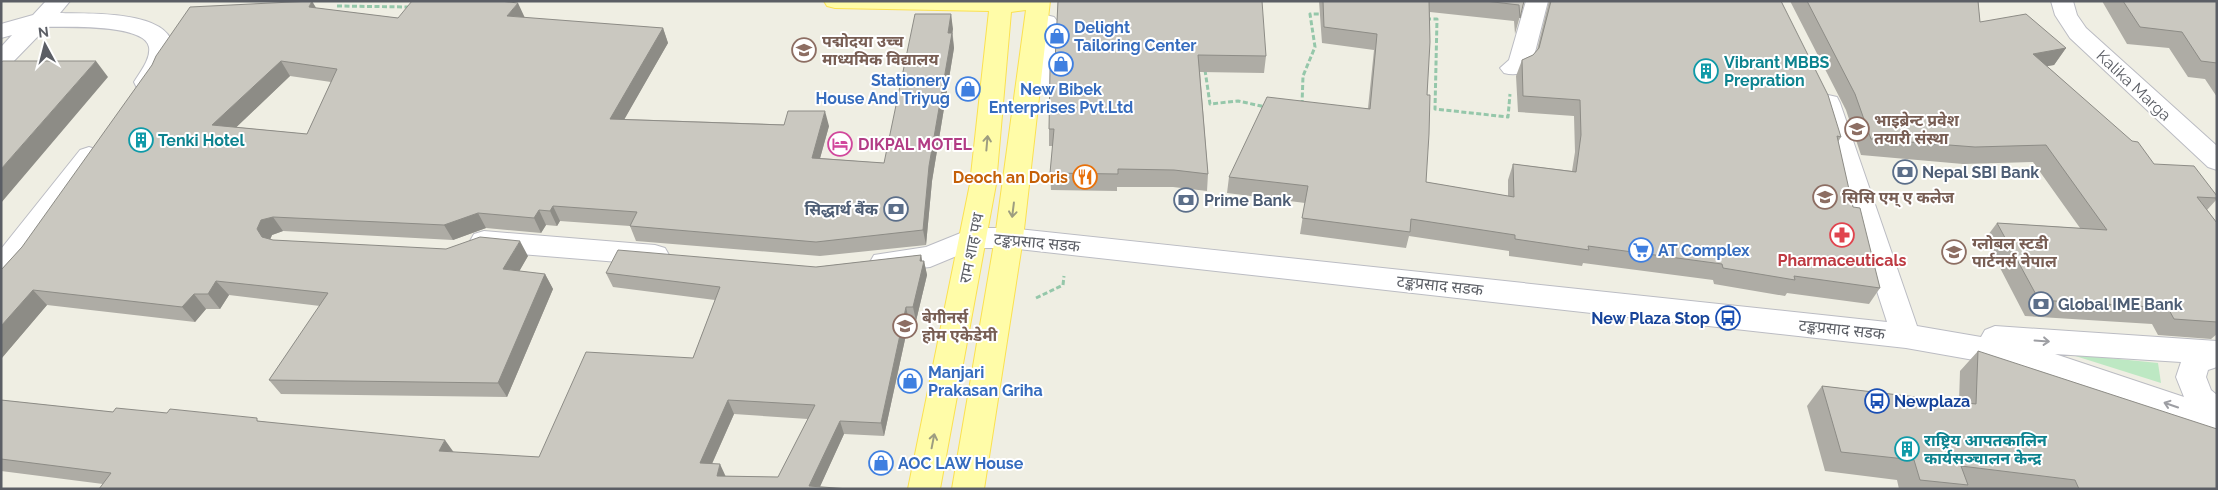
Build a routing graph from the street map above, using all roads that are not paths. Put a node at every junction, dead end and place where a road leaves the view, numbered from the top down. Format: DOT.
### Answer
graph roads {
  1 [pos="59,1"];
  2 [pos="835,1"];
  3 [pos="1537,1"];
  4 [pos="2062,1"];
  5 [pos="1001,3"];
  6 [pos="1039,3"];
  7 [pos="42,20"];
  8 [pos="1,31"];
  9 [pos="1,62"];
  10 [pos="1512,68"];
  11 [pos="1042,79"];
  12 [pos="1819,85"];
  13 [pos="129,104"];
  14 [pos="104,135"];
  15 [pos="2217,161"];
  16 [pos="973,238"];
  17 [pos="1009,238"];
  18 [pos="463,249"];
  19 [pos="683,257"];
  20 [pos="856,266"];
  21 [pos="1,268"];
  22 [pos="1906,336"];
  23 [pos="2217,353"];
  24 [pos="2217,416"];
  25 [pos="2217,422"];
  26 [pos="924,489"];
  27 [pos="968,489"];
  1 -- 7 [label="street"];
  2 -- 5 [label="main road"];
  3 -- 10 [label="street"];
  4 -- 15 [label="street, Kalika Marga"];
  5 -- 6 [label="main road"];
  16 -- 5 [label="main road, राम शाह पथ, one-way"];
  6 -- 11 [label="street"];
  6 -- 17 [label="main road, one-way"];
  7 -- 8 [label="street"];
  7 -- 9 [label="street"];
  7 -- 13 [label="street"];
  12 -- 22 [label="street"];
  14 -- 21 [label="street"];
  16 -- 17 [label="street, टङ्कप्रसाद सडक"];
  16 -- 20 [label="street"];
  26 -- 16 [label="main road, राम शाह पथ, one-way"];
  17 -- 22 [label="street, टङ्कप्रसाद सडक"];
  17 -- 27 [label="main road"];
  18 -- 19 [label="street"];
  22 -- 23 [label="street, टङ्कप्रसाद सडक, one-way"];
  25 -- 22 [label="street, टङ्कप्रसाद सडक, one-way"];
  23 -- 24 [label="street"];
}
